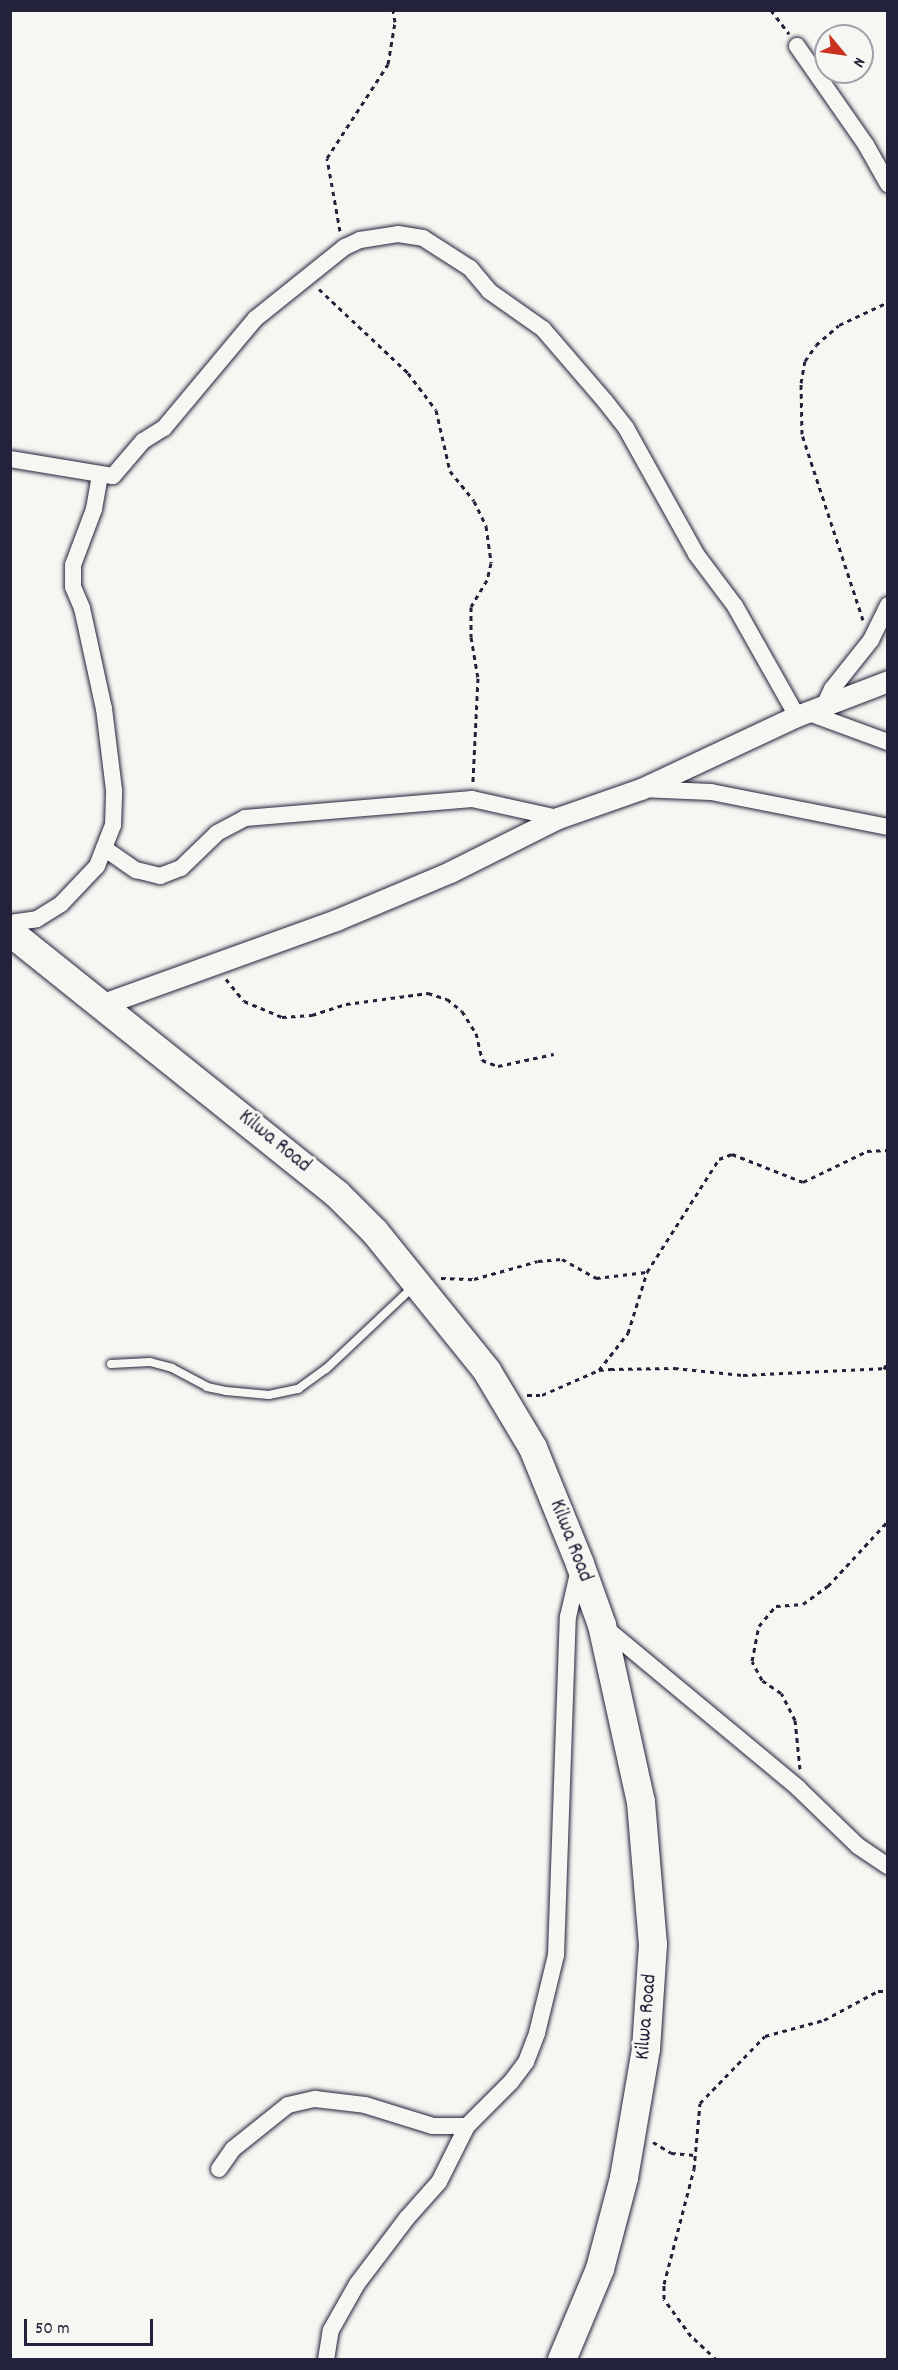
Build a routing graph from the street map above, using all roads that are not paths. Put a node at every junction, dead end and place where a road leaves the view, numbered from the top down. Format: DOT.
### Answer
graph roads {
  1 [pos="797,46"];
  2 [pos="888,184"];
  3 [pos="10,459"];
  4 [pos="99,476"];
  5 [pos="888,605"];
  6 [pos="888,681"];
  7 [pos="810,712"];
  8 [pos="888,742"];
  9 [pos="640,789"];
  10 [pos="558,818"];
  11 [pos="888,827"];
  12 [pos="104,848"];
  13 [pos="10,923"];
  14 [pos="10,932"];
  15 [pos="103,1004"];
  16 [pos="415,1284"];
  17 [pos="111,1364"];
  18 [pos="580,1564"];
  19 [pos="602,1625"];
  20 [pos="888,1866"];
  21 [pos="467,2126"];
  22 [pos="219,2169"];
  23 [pos="326,2360"];
  24 [pos="562,2360"];
  1 -- 2 [label="street"];
  3 -- 4 [label="street"];
  4 -- 7 [label="street"];
  4 -- 12 [label="street"];
  5 -- 7 [label="street"];
  6 -- 7 [label="street"];
  7 -- 8 [label="street"];
  7 -- 9 [label="street"];
  9 -- 10 [label="street"];
  9 -- 11 [label="street"];
  10 -- 12 [label="street"];
  10 -- 15 [label="street"];
  12 -- 13 [label="street"];
  14 -- 15 [label="highway, Kilwa Road"];
  15 -- 16 [label="highway, Kilwa Road"];
  16 -- 17 [label="lane"];
  16 -- 18 [label="highway, Kilwa Road"];
  18 -- 19 [label="highway, Kilwa Road"];
  18 -- 21 [label="street"];
  19 -- 20 [label="street"];
  19 -- 24 [label="highway, Kilwa Road"];
  21 -- 22 [label="street"];
  21 -- 23 [label="street"];
}
